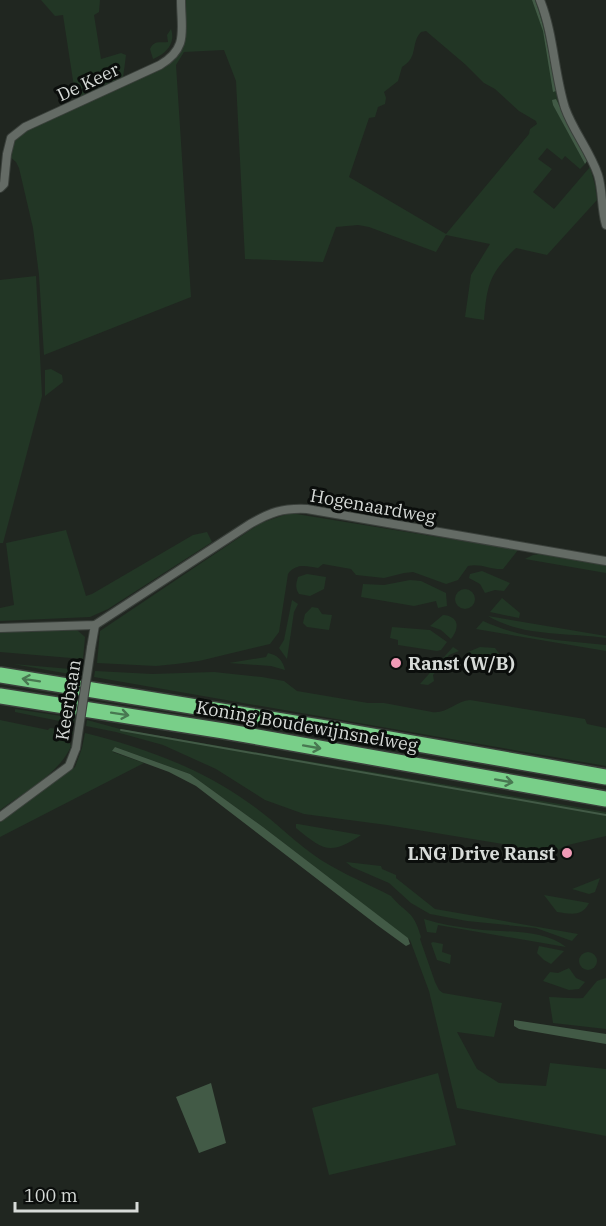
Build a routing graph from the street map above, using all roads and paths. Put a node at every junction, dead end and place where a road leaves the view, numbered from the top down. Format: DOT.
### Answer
graph roads {
  1 [pos="181,0"];
  2 [pos="540,0"];
  3 [pos="0,188"];
  4 [pos="606,225"];
  5 [pos="606,561"];
  6 [pos="95,625"];
  7 [pos="0,628"];
  8 [pos="0,675"];
  9 [pos="0,696"];
  10 [pos="606,777"];
  11 [pos="606,798"];
  12 [pos="0,817"];
  1 -- 3 [label="street, De Keer"];
  2 -- 4 [label="street"];
  5 -- 6 [label="street, Hogenaardweg"];
  6 -- 7 [label="street"];
  6 -- 12 [label="street, Keerbaan, bridge"];
  10 -- 8 [label="highway, Koning Boudewijnsnelweg, one-way"];
  9 -- 11 [label="highway, Koning Boudewijnsnelweg, one-way"];
}
